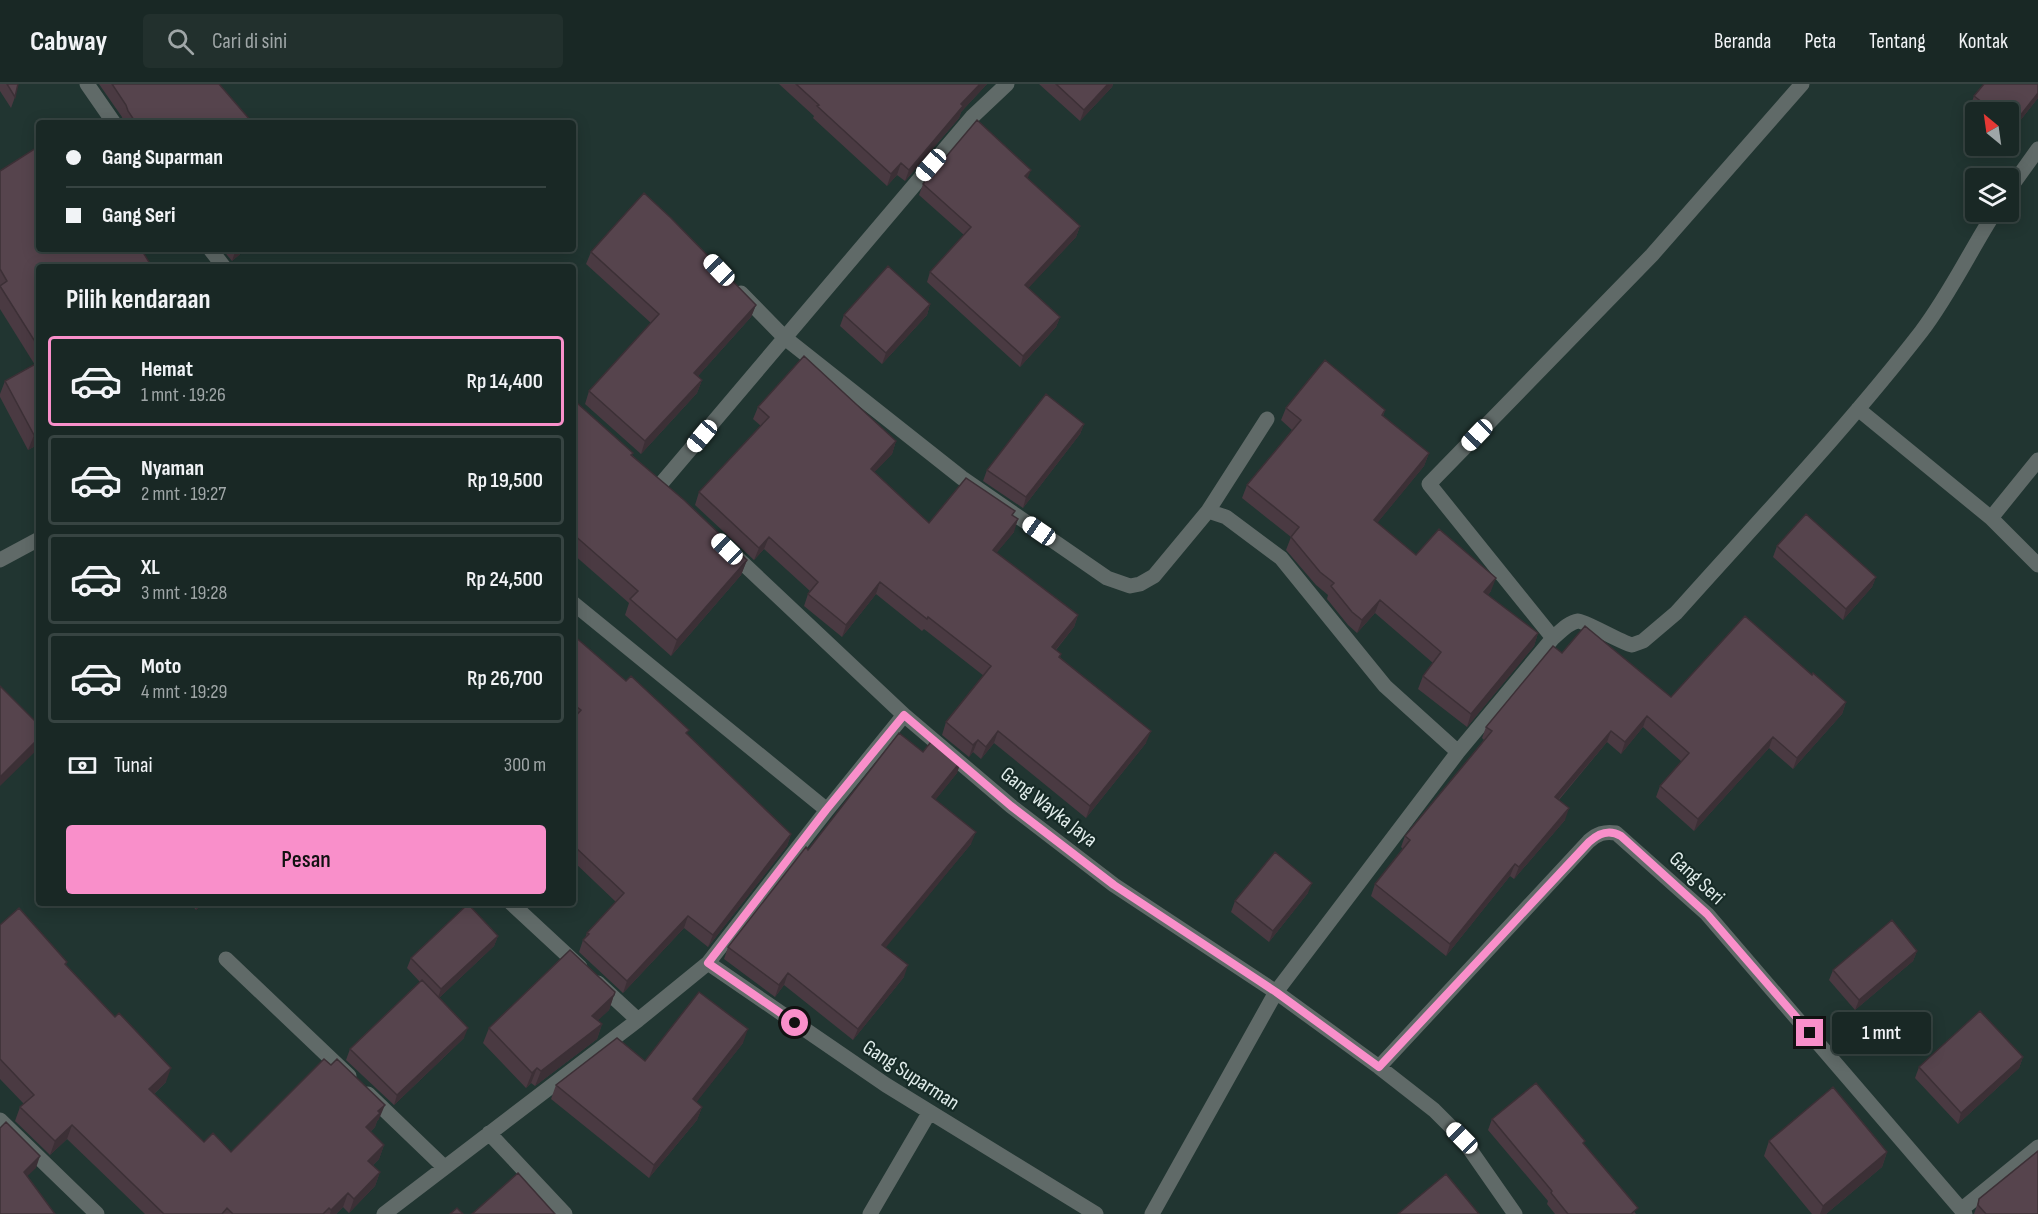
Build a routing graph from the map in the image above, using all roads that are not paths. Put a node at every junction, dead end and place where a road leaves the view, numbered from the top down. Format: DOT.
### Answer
graph roads {
  1 [pos="87,84"];
  2 [pos="1007,84"];
  3 [pos="1802,84"];
  4 [pos="112,120"];
  5 [pos="2038,149"];
  6 [pos="2019,176"];
  7 [pos="1989,222"];
  8 [pos="212,252"];
  9 [pos="222,264"];
  10 [pos="727,279"];
  11 [pos="785,338"];
  12 [pos="1858,409"];
  13 [pos="1268,419"];
  14 [pos="2038,460"];
  15 [pos="660,486"];
  16 [pos="1208,511"];
  17 [pos="1991,518"];
  18 [pos="36,541"];
  19 [pos="718,541"];
  20 [pos="0,560"];
  21 [pos="2038,565"];
  22 [pos="576,605"];
  23 [pos="1553,638"];
  24 [pos="904,715"];
  25 [pos="1458,752"];
  26 [pos="826,810"];
  27 [pos="514,906"];
  28 [pos="226,959"];
  29 [pos="708,963"];
  30 [pos="1276,992"];
  31 [pos="638,1020"];
  32 [pos="1379,1067"];
  33 [pos="929,1113"];
  34 [pos="0,1120"];
  35 [pos="489,1133"];
  36 [pos="2038,1147"];
  37 [pos="444,1167"];
  38 [pos="1964,1212"];
  39 [pos="97,1214"];
  40 [pos="384,1214"];
  41 [pos="565,1214"];
  42 [pos="870,1214"];
  43 [pos="1096,1214"];
  44 [pos="1152,1214"];
  45 [pos="1515,1214"];
  1 -- 4 [label="street"];
  2 -- 11 [label="street"];
  3 -- 23 [label="street"];
  5 -- 6 [label="street"];
  7 -- 12 [label="street"];
  8 -- 9 [label="street"];
  10 -- 11 [label="street"];
  11 -- 15 [label="street"];
  11 -- 16 [label="street"];
  12 -- 17 [label="street"];
  12 -- 23 [label="street"];
  13 -- 16 [label="street"];
  14 -- 17 [label="street"];
  16 -- 25 [label="street"];
  17 -- 21 [label="street"];
  18 -- 20 [label="street"];
  19 -- 24 [label="street, Gang Wayka Jaya"];
  22 -- 26 [label="street"];
  23 -- 25 [label="street"];
  24 -- 26 [label="street"];
  24 -- 30 [label="street, Gang Wayka Jaya"];
  25 -- 30 [label="street"];
  26 -- 29 [label="street"];
  27 -- 31 [label="street"];
  28 -- 37 [label="street"];
  29 -- 31 [label="street"];
  29 -- 33 [label="street, Gang Suparman"];
  30 -- 32 [label="street, Gang Wayka Jaya"];
  30 -- 44 [label="street"];
  31 -- 35 [label="street"];
  32 -- 38 [label="street, Gang Seri"];
  32 -- 45 [label="street, Gang Wayka Jaya"];
  33 -- 42 [label="street"];
  33 -- 43 [label="street, Gang Suparman"];
  34 -- 39 [label="street"];
  35 -- 37 [label="street"];
  35 -- 41 [label="street"];
  36 -- 38 [label="street"];
  37 -- 40 [label="street"];
}
